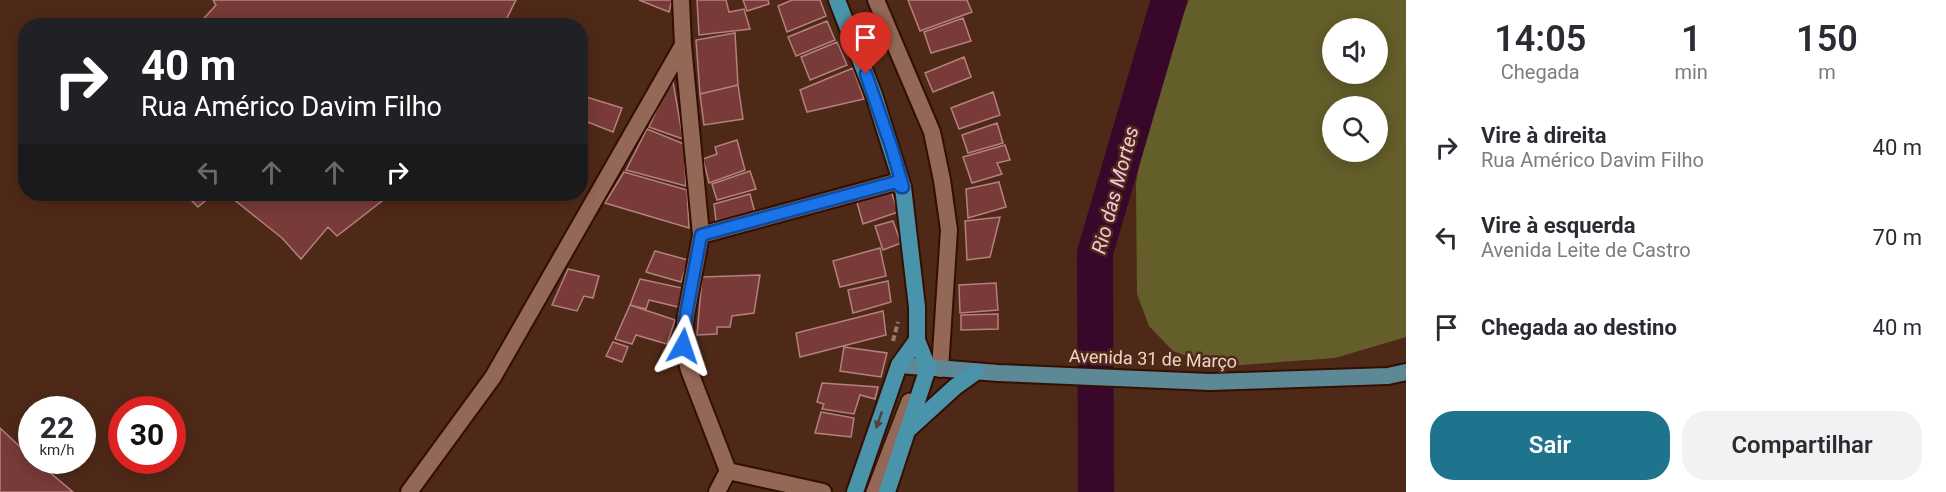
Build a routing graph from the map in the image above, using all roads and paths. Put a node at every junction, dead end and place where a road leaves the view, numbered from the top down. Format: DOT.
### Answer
graph roads {
  1 [pos="681,0"];
  2 [pos="837,0"];
  3 [pos="876,0"];
  4 [pos="683,45"];
  5 [pos="903,187"];
  6 [pos="701,235"];
  7 [pos="917,340"];
  8 [pos="899,365"];
  9 [pos="934,368"];
  10 [pos="976,372"];
  11 [pos="1406,372"];
  12 [pos="909,400"];
  13 [pos="909,428"];
  14 [pos="728,471"];
  15 [pos="409,492"];
  16 [pos="717,492"];
  17 [pos="823,492"];
  18 [pos="855,492"];
  19 [pos="874,492"];
  20 [pos="887,492"];
  1 -- 4 [label="street"];
  2 -- 5 [label="highway"];
  3 -- 9 [label="street"];
  4 -- 6 [label="street"];
  4 -- 15 [label="street"];
  5 -- 6 [label="street"];
  5 -- 7 [label="highway"];
  6 -- 14 [label="street"];
  7 -- 8 [label="highway"];
  7 -- 9 [label="highway"];
  8 -- 9 [label="main road, Avenida 31 de Março"];
  8 -- 18 [label="highway, one-way"];
  9 -- 10 [label="main road, Avenida 31 de Março"];
  9 -- 13 [label="highway"];
  10 -- 11 [label="main road, Avenida 31 de Março"];
  10 -- 13 [label="highway"];
  12 -- 19 [label="street"];
  13 -- 20 [label="highway"];
  14 -- 16 [label="street"];
  14 -- 17 [label="street"];
}
